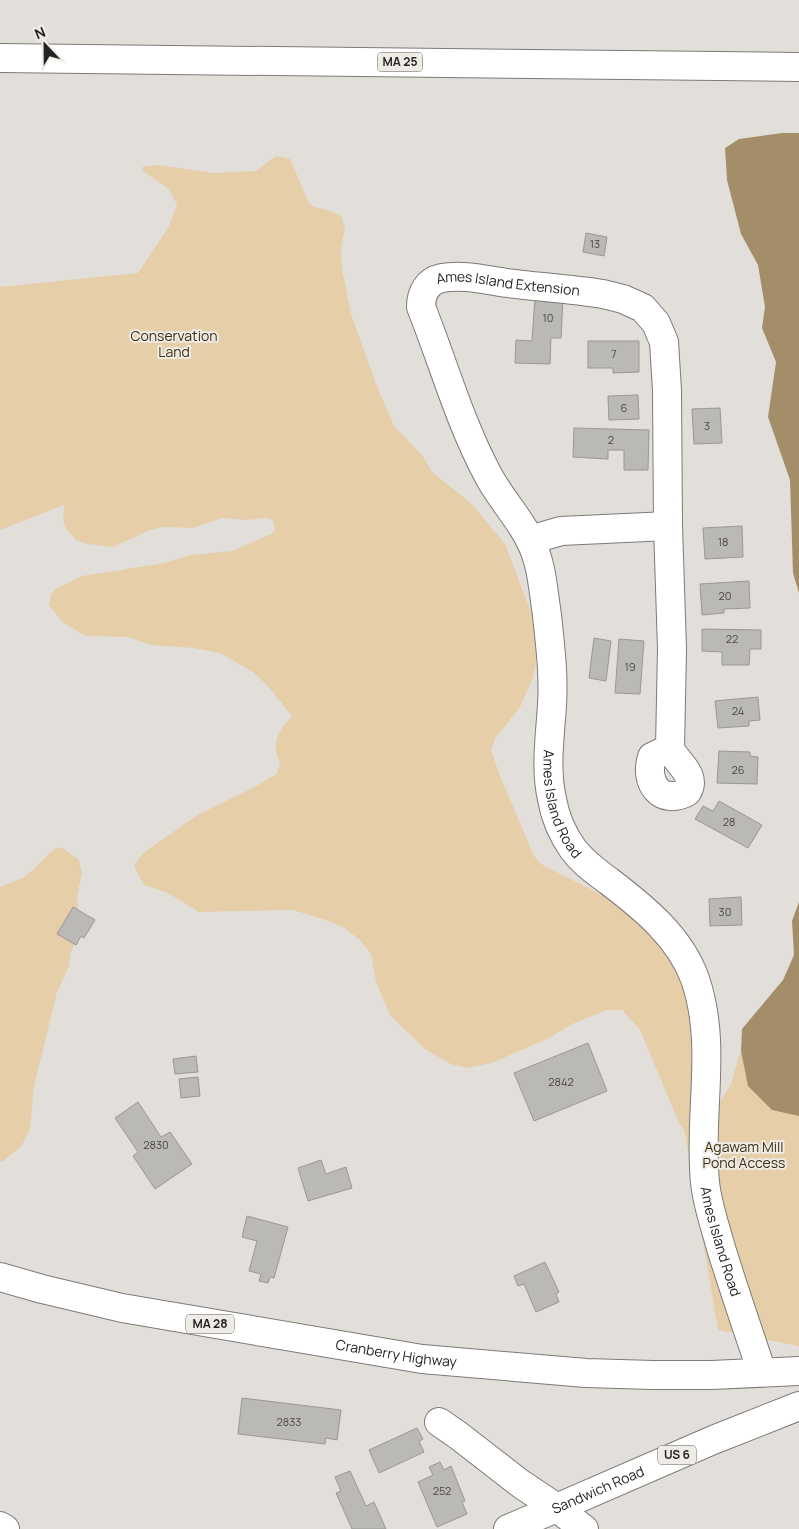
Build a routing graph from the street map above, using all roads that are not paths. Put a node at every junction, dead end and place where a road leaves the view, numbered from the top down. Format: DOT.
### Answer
graph roads {
  1 [pos="0,58"];
  2 [pos="799,67"];
  3 [pos="668,526"];
  4 [pos="530,540"];
  5 [pos="670,748"];
  6 [pos="0,1277"];
  7 [pos="799,1371"];
  8 [pos="762,1372"];
  9 [pos="799,1406"];
  10 [pos="439,1422"];
  11 [pos="557,1508"];
  12 [pos="0,1526"];
  13 [pos="5,1529"];
  14 [pos="508,1529"];
  15 [pos="584,1529"];
  1 -- 2 [label="main road, MA 25"];
  3 -- 4 [label="main road"];
  3 -- 4 [label="main road, Ames Island Extension"];
  3 -- 5 [label="main road"];
  4 -- 8 [label="main road, Ames Island Road"];
  6 -- 8 [label="main road, Cranberry Highway / MA 28"];
  7 -- 8 [label="main road, Cranberry Highway / MA 28"];
  9 -- 11 [label="main road, Sandwich Road / US 6"];
  10 -- 11 [label="main road"];
  11 -- 14 [label="main road, Sandwich Road / US 6"];
  11 -- 15 [label="main road"];
  12 -- 13 [label="main road"];
}
